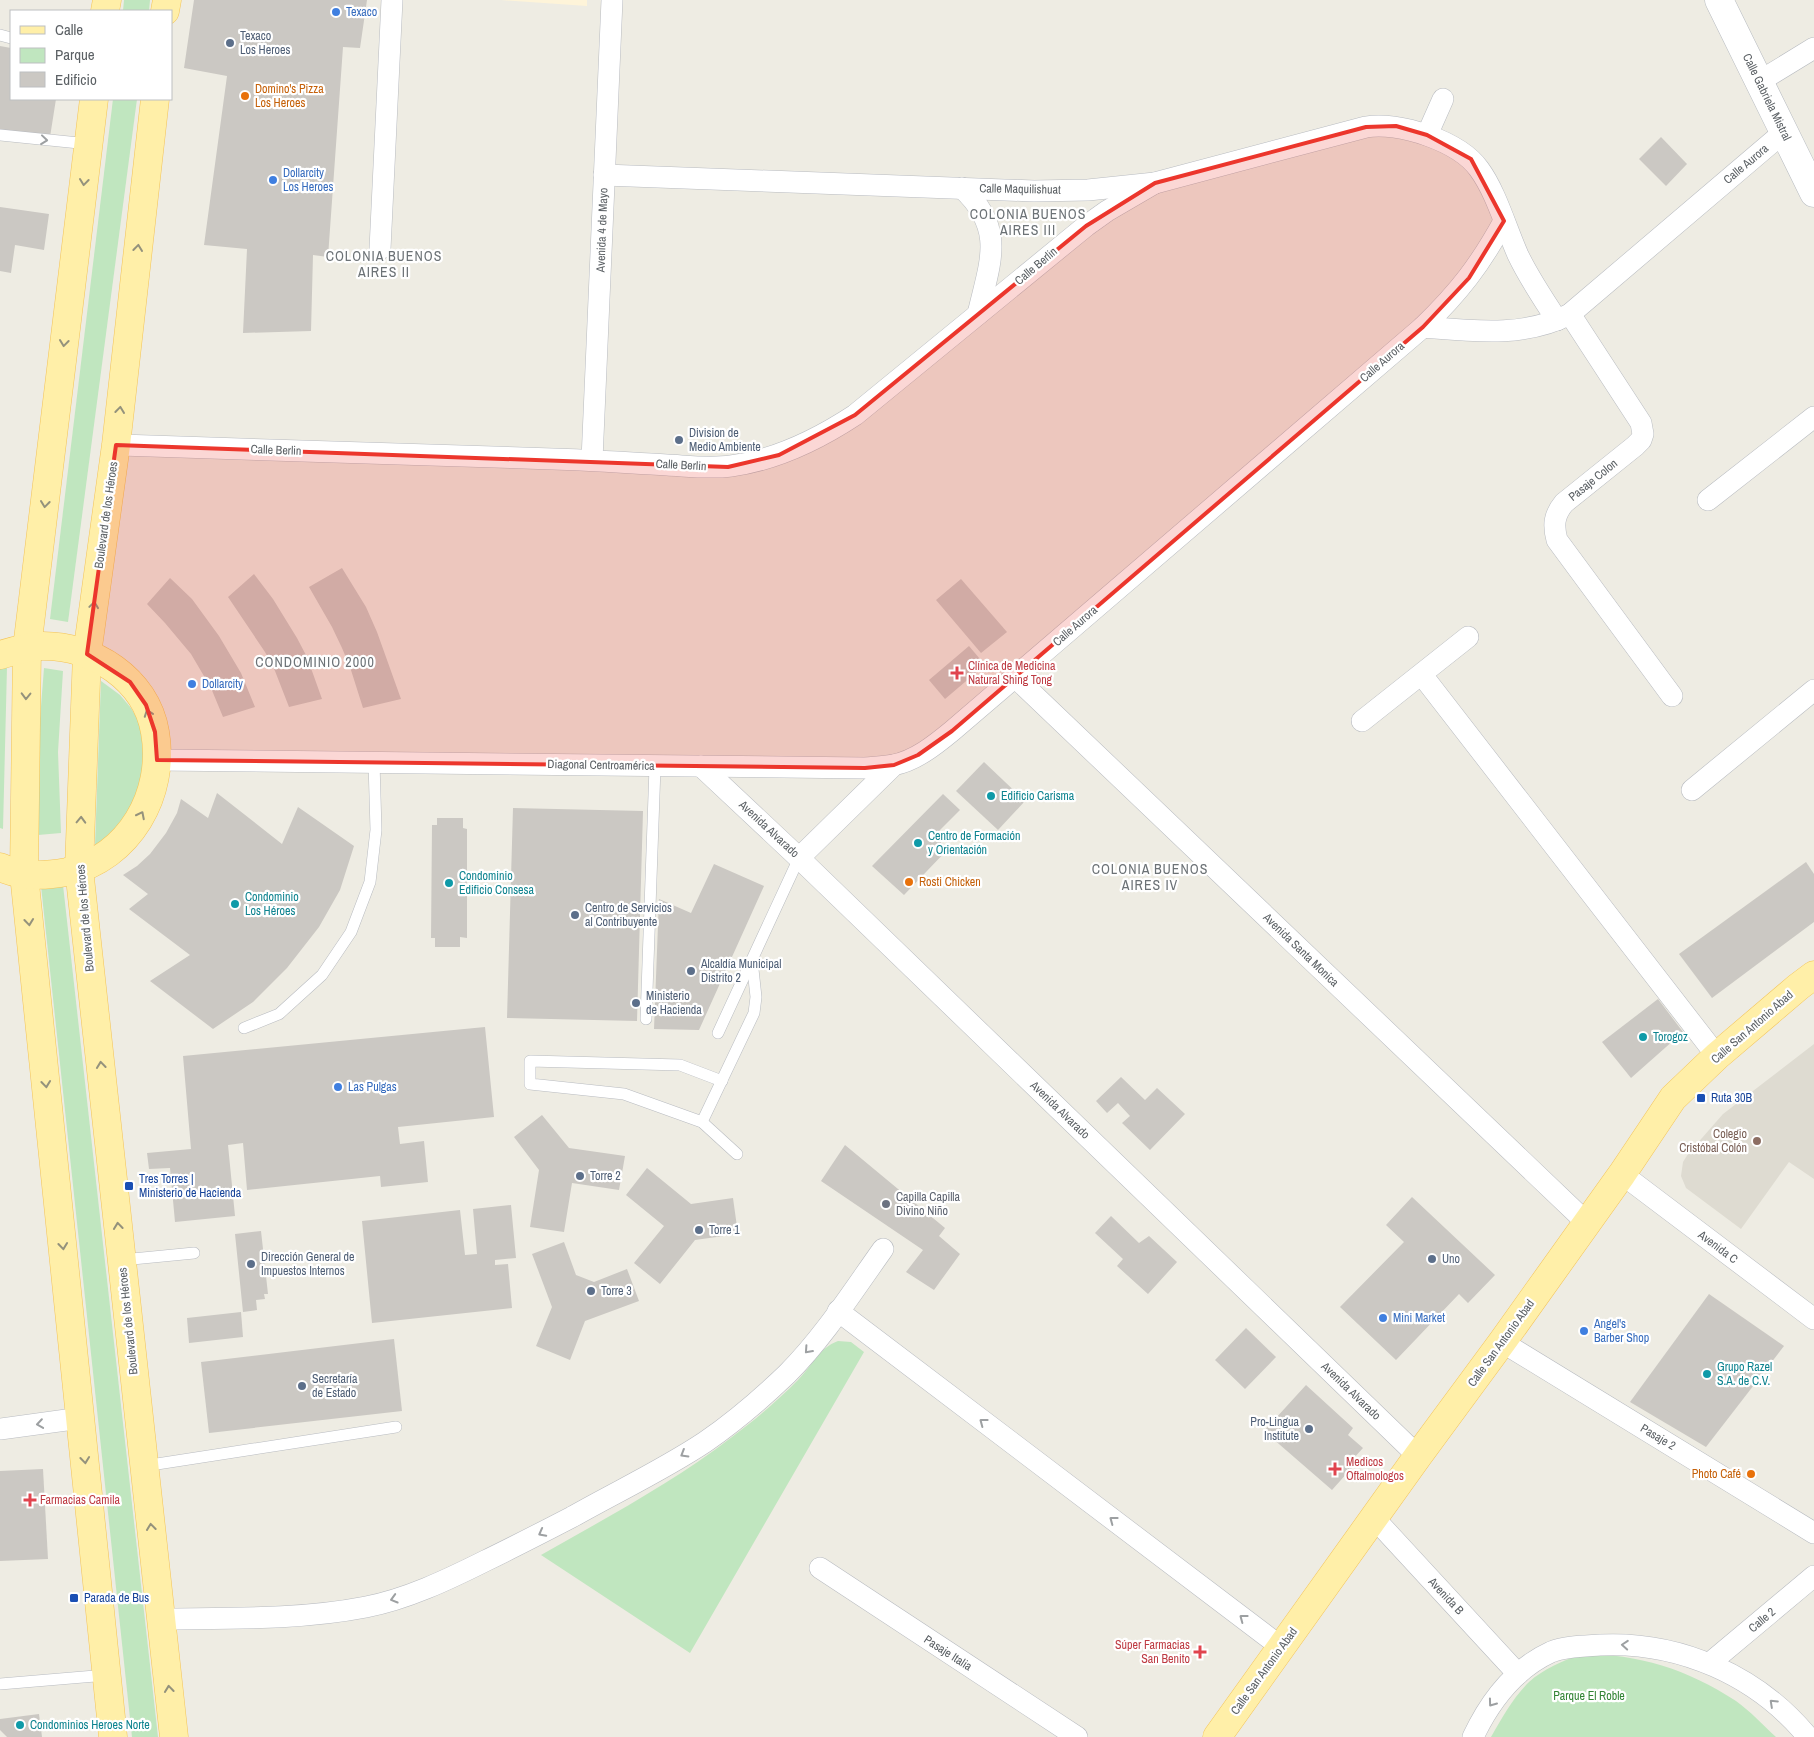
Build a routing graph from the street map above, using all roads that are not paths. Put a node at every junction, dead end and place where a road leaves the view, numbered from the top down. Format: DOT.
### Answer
graph roads {
  1 [pos="392,0"];
  2 [pos="612,0"];
  3 [pos="1719,0"];
  4 [pos="1814,48"];
  5 [pos="1760,81"];
  6 [pos="1443,99"];
  7 [pos="94,100"];
  8 [pos="155,100"];
  9 [pos="1784,132"];
  10 [pos="1427,135"];
  11 [pos="0,136"];
  12 [pos="89,144"];
  13 [pos="604,175"];
  14 [pos="1155,183"];
  15 [pos="962,188"];
  16 [pos="1814,193"];
  17 [pos="1504,221"];
  18 [pos="380,249"];
  19 [pos="978,314"];
  20 [pos="1563,317"];
  21 [pos="1423,327"];
  22 [pos="1814,417"];
  23 [pos="116,444"];
  24 [pos="592,460"];
  25 [pos="1708,500"];
  26 [pos="1468,637"];
  27 [pos="27,648"];
  28 [pos="87,654"];
  29 [pos="0,655"];
  30 [pos="1422,675"];
  31 [pos="1015,677"];
  32 [pos="1814,690"];
  33 [pos="1672,696"];
  34 [pos="1362,721"];
  35 [pos="157,760"];
  36 [pos="374,762"];
  37 [pos="894,765"];
  38 [pos="701,766"];
  39 [pos="655,767"];
  40 [pos="1692,790"];
  41 [pos="799,858"];
  42 [pos="79,869"];
  43 [pos="12,871"];
  44 [pos="752,959"];
  45 [pos="1814,975"];
  46 [pos="646,1018"];
  47 [pos="244,1028"];
  48 [pos="718,1033"];
  49 [pos="1717,1056"];
  50 [pos="722,1081"];
  51 [pos="702,1122"];
  52 [pos="737,1154"];
  53 [pos="1622,1174"];
  54 [pos="1586,1223"];
  55 [pos="883,1249"];
  56 [pos="194,1253"];
  57 [pos="122,1260"];
  58 [pos="838,1311"];
  59 [pos="1814,1319"];
  60 [pos="1502,1342"];
  61 [pos="81,1418"];
  62 [pos="396,1427"];
  63 [pos="0,1429"];
  64 [pos="1418,1456"];
  65 [pos="144,1466"];
  66 [pos="1374,1518"];
  67 [pos="1814,1533"];
  68 [pos="820,1568"];
  69 [pos="1814,1576"];
  70 [pos="162,1619"];
  71 [pos="1282,1647"];
  72 [pos="1710,1664"];
  73 [pos="107,1674"];
  74 [pos="1518,1674"];
  75 [pos="0,1684"];
  76 [pos="113,1737"];
  77 [pos="174,1737"];
  78 [pos="1077,1737"];
  79 [pos="1217,1737"];
  80 [pos="1473,1737"];
  81 [pos="1808,1737"];
  1 -- 18 [label="street"];
  2 -- 13 [label="street, Avenida 4 de Mayo"];
  3 -- 5 [label="street, Calle Gabriela Mistral"];
  4 -- 5 [label="street"];
  5 -- 9 [label="street, Calle Gabriela Mistral"];
  6 -- 10 [label="street"];
  7 -- 12 [label="main road"];
  23 -- 8 [label="main road, Boulevard de los Héroes, one-way"];
  9 -- 16 [label="street, Calle Gabriela Mistral"];
  9 -- 20 [label="street, Calle Aurora"];
  10 -- 14 [label="street, Calle Maquilishuat"];
  10 -- 17 [label="street, Calle Maquilishuat"];
  11 -- 12 [label="lane, one-way"];
  12 -- 27 [label="main road, one-way"];
  13 -- 15 [label="street, Calle Maquilishuat"];
  13 -- 24 [label="street, Avenida 4 de Mayo"];
  14 -- 15 [label="street, Calle Maquilishuat"];
  14 -- 19 [label="street, Calle Berlin"];
  15 -- 19 [label="street"];
  17 -- 20 [label="street, Calle Maquilishuat"];
  17 -- 21 [label="street"];
  19 -- 24 [label="street, Calle Berlin"];
  20 -- 21 [label="street, Calle Aurora"];
  20 -- 33 [label="street, Pasaje Colon"];
  21 -- 31 [label="street, Calle Aurora"];
  22 -- 25 [label="street"];
  23 -- 24 [label="street, Calle Berlin"];
  28 -- 23 [label="main road, Boulevard de los Héroes, one-way"];
  26 -- 30 [label="street"];
  27 -- 28 [label="main road"];
  27 -- 29 [label="main road"];
  27 -- 43 [label="main road, one-way"];
  35 -- 28 [label="main road, one-way"];
  42 -- 28 [label="main road, Boulevard de los Héroes, one-way"];
  30 -- 34 [label="street"];
  30 -- 49 [label="street"];
  31 -- 37 [label="street, Diagonal Centroamérica"];
  31 -- 54 [label="street, Avenida Santa Monica"];
  32 -- 40 [label="street"];
  35 -- 36 [label="street, Diagonal Centroamérica"];
  42 -- 35 [label="main road, one-way"];
  36 -- 39 [label="street, Diagonal Centroamérica"];
  36 -- 47 [label="lane"];
  37 -- 38 [label="street, Diagonal Centroamérica"];
  37 -- 41 [label="street"];
  38 -- 39 [label="street, Diagonal Centroamérica"];
  38 -- 41 [label="street, Avenida Alvarado"];
  39 -- 46 [label="lane"];
  41 -- 44 [label="lane"];
  41 -- 64 [label="street, Avenida Alvarado"];
  42 -- 43 [label="main road"];
  57 -- 42 [label="main road, Boulevard de los Héroes, one-way"];
  43 -- 61 [label="main road, one-way"];
  44 -- 48 [label="lane"];
  44 -- 50 [label="lane"];
  45 -- 49 [label="main road, Calle San Antonio Abad"];
  49 -- 53 [label="main road, Calle San Antonio Abad"];
  50 -- 51 [label="lane"];
  50 -- 51 [label="lane"];
  51 -- 52 [label="lane"];
  53 -- 54 [label="main road, Calle San Antonio Abad"];
  53 -- 59 [label="street, Avenida C"];
  54 -- 60 [label="main road, Calle San Antonio Abad"];
  55 -- 58 [label="street"];
  56 -- 57 [label="lane"];
  57 -- 65 [label="main road, Boulevard de los Héroes"];
  58 -- 70 [label="street, one-way"];
  71 -- 58 [label="street, one-way"];
  60 -- 64 [label="main road, Calle San Antonio Abad"];
  60 -- 67 [label="street, Pasaje 2"];
  61 -- 63 [label="street, one-way"];
  61 -- 73 [label="main road, one-way"];
  62 -- 65 [label="lane"];
  64 -- 66 [label="main road, Calle San Antonio Abad"];
  70 -- 65 [label="main road, Boulevard de los Héroes, one-way"];
  66 -- 71 [label="main road, Calle San Antonio Abad"];
  66 -- 74 [label="street, Avenida B"];
  68 -- 78 [label="street, Pasaje Italia"];
  69 -- 72 [label="street, Calle 2"];
  77 -- 70 [label="main road, Boulevard de los Héroes, one-way"];
  71 -- 79 [label="main road, Calle San Antonio Abad"];
  72 -- 74 [label="street, one-way"];
  81 -- 72 [label="street, one-way"];
  73 -- 75 [label="lane"];
  73 -- 76 [label="main road"];
  74 -- 80 [label="street, one-way"];
}
